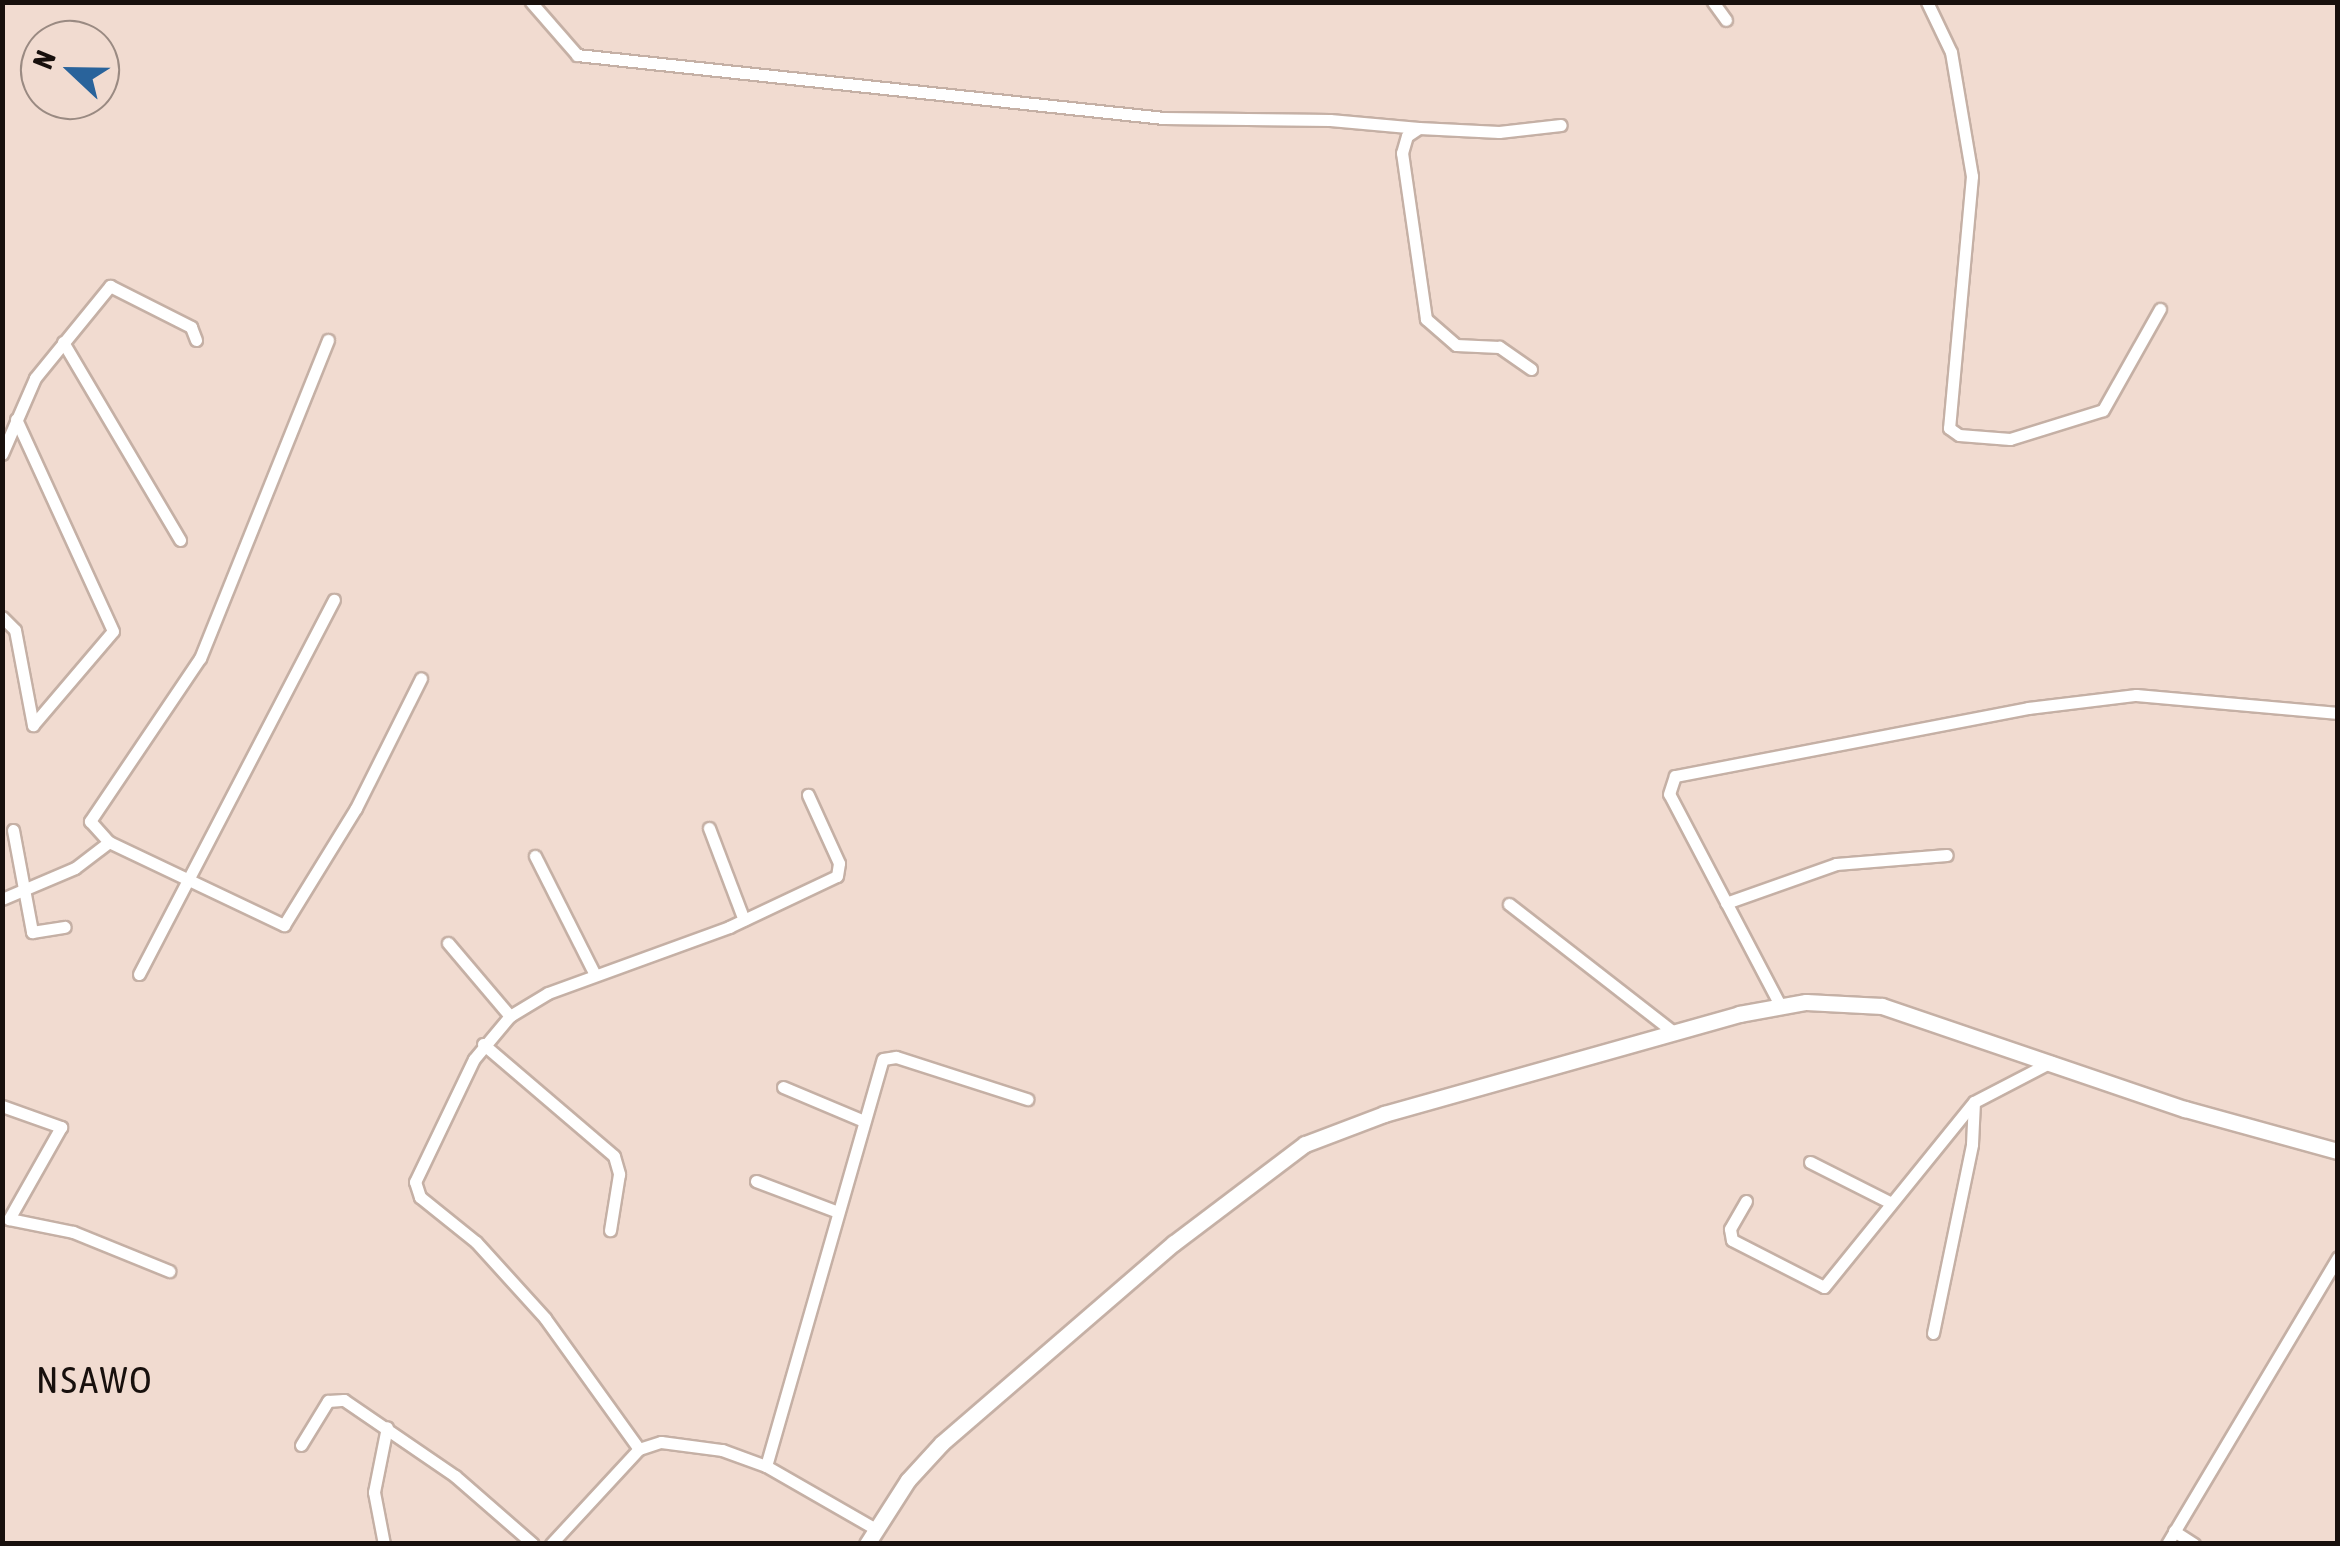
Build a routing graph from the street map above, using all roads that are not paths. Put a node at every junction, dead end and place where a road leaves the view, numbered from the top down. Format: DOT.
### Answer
graph roads {
  1 [pos="531,2"];
  2 [pos="1713,2"];
  3 [pos="1926,2"];
  4 [pos="1726,20"];
  5 [pos="1561,125"];
  6 [pos="1419,128"];
  7 [pos="2160,309"];
  8 [pos="196,340"];
  9 [pos="328,340"];
  10 [pos="64,342"];
  11 [pos="1530,368"];
  12 [pos="16,420"];
  13 [pos="2,454"];
  14 [pos="180,540"];
  15 [pos="334,600"];
  16 [pos="2,617"];
  17 [pos="422,678"];
  18 [pos="2338,713"];
  19 [pos="808,794"];
  20 [pos="709,828"];
  21 [pos="13,830"];
  22 [pos="109,842"];
  23 [pos="535,856"];
  24 [pos="1947,856"];
  25 [pos="186,881"];
  26 [pos="22,892"];
  27 [pos="2,899"];
  28 [pos="1726,902"];
  29 [pos="1509,904"];
  30 [pos="744,920"];
  31 [pos="65,927"];
  32 [pos="448,944"];
  33 [pos="139,974"];
  34 [pos="595,976"];
  35 [pos="1780,1005"];
  36 [pos="510,1016"];
  37 [pos="1675,1034"];
  38 [pos="483,1044"];
  39 [pos="2050,1062"];
  40 [pos="782,1087"];
  41 [pos="1027,1100"];
  42 [pos="1974,1102"];
  43 [pos="2,1106"];
  44 [pos="864,1121"];
  45 [pos="2338,1151"];
  46 [pos="1810,1162"];
  47 [pos="756,1181"];
  48 [pos="1746,1201"];
  49 [pos="1891,1203"];
  50 [pos="838,1212"];
  51 [pos="5,1216"];
  52 [pos="610,1230"];
  53 [pos="2338,1257"];
  54 [pos="169,1270"];
  55 [pos="1933,1333"];
  56 [pos="388,1427"];
  57 [pos="300,1445"];
  58 [pos="639,1449"];
  59 [pos="766,1466"];
  60 [pos="2174,1531"];
  61 [pos="871,1536"];
  62 [pos="384,1544"];
  63 [pos="532,1544"];
  64 [pos="551,1544"];
  65 [pos="2167,1544"];
  66 [pos="2194,1544"];
  1 -- 6 [label="street"];
  2 -- 4 [label="street"];
  3 -- 7 [label="street"];
  5 -- 6 [label="street"];
  6 -- 11 [label="street"];
  8 -- 10 [label="street"];
  9 -- 22 [label="street"];
  10 -- 12 [label="street"];
  10 -- 14 [label="street"];
  12 -- 13 [label="street"];
  12 -- 16 [label="street"];
  15 -- 25 [label="street"];
  17 -- 25 [label="street"];
  18 -- 28 [label="street"];
  19 -- 30 [label="street"];
  20 -- 30 [label="street"];
  21 -- 26 [label="street"];
  22 -- 25 [label="street"];
  22 -- 26 [label="street"];
  23 -- 34 [label="street"];
  24 -- 28 [label="street"];
  25 -- 33 [label="street"];
  26 -- 27 [label="street"];
  26 -- 31 [label="street"];
  28 -- 35 [label="street"];
  29 -- 37 [label="street"];
  30 -- 34 [label="street"];
  32 -- 36 [label="street"];
  34 -- 36 [label="street"];
  35 -- 37 [label="street"];
  35 -- 39 [label="street"];
  36 -- 38 [label="street"];
  37 -- 61 [label="street"];
  38 -- 52 [label="street"];
  38 -- 58 [label="street"];
  39 -- 42 [label="street"];
  39 -- 45 [label="street"];
  40 -- 44 [label="street"];
  41 -- 44 [label="street"];
  42 -- 49 [label="street"];
  42 -- 55 [label="street"];
  43 -- 51 [label="street"];
  44 -- 50 [label="street"];
  46 -- 49 [label="street"];
  47 -- 50 [label="street"];
  48 -- 49 [label="street"];
  50 -- 59 [label="street"];
  51 -- 54 [label="street"];
  53 -- 60 [label="street"];
  56 -- 57 [label="street"];
  56 -- 62 [label="street"];
  56 -- 63 [label="street"];
  58 -- 59 [label="street"];
  58 -- 64 [label="street"];
  59 -- 61 [label="street"];
  60 -- 65 [label="street"];
  60 -- 66 [label="street"];
}
